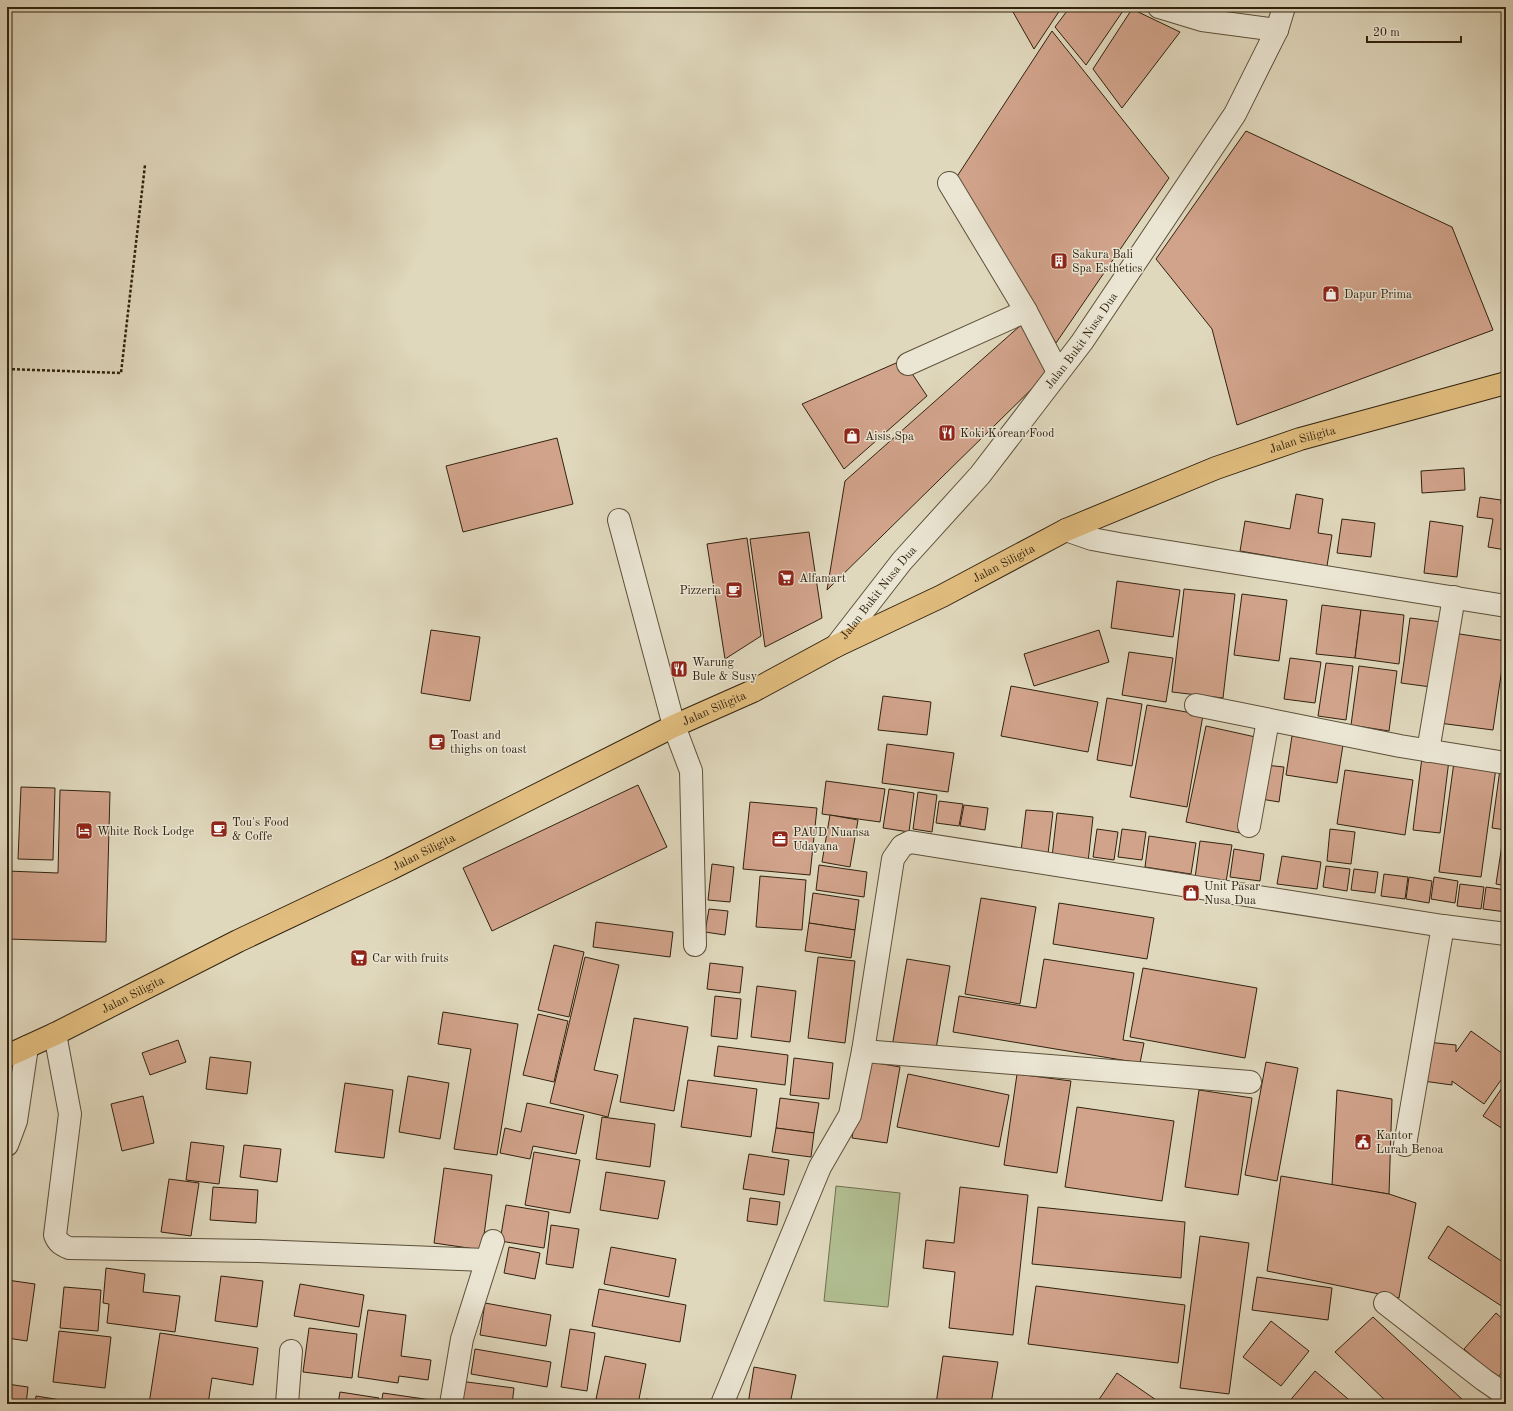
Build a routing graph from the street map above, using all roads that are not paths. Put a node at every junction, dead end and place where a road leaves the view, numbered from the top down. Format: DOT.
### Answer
graph roads {
  1 [pos="1159,7"];
  2 [pos="1284,7"];
  3 [pos="1277,30"];
  4 [pos="949,183"];
  5 [pos="1026,311"];
  6 [pos="908,364"];
  7 [pos="1058,372"];
  8 [pos="1506,383"];
  9 [pos="619,520"];
  10 [pos="1066,530"];
  11 [pos="1454,597"];
  12 [pos="1506,606"];
  13 [pos="836,646"];
  14 [pos="1196,705"];
  15 [pos="1268,720"];
  16 [pos="674,726"];
  17 [pos="1428,751"];
  18 [pos="1506,762"];
  19 [pos="1249,826"];
  20 [pos="1443,926"];
  21 [pos="1506,934"];
  22 [pos="695,945"];
  23 [pos="55,1034"];
  24 [pos="863,1051"];
  25 [pos="12,1057"];
  26 [pos="1250,1082"];
  27 [pos="7,1145"];
  28 [pos="1405,1145"];
  29 [pos="1384,1303"];
  30 [pos="291,1351"];
  31 [pos="1506,1395"];
  32 [pos="287,1404"];
  33 [pos="451,1404"];
  34 [pos="722,1404"];
  1 -- 3 [label="street"];
  2 -- 3 [label="street, Jalan Bukit Nusa Dua"];
  3 -- 7 [label="street, Jalan Bukit Nusa Dua"];
  4 -- 5 [label="street"];
  5 -- 6 [label="street"];
  5 -- 7 [label="street"];
  7 -- 13 [label="street, Jalan Bukit Nusa Dua"];
  8 -- 10 [label="main road, Jalan Siligita"];
  9 -- 16 [label="street"];
  10 -- 11 [label="street"];
  10 -- 13 [label="main road, Jalan Siligita"];
  11 -- 12 [label="street"];
  11 -- 17 [label="street"];
  13 -- 16 [label="main road, Jalan Siligita"];
  14 -- 15 [label="street"];
  15 -- 17 [label="street"];
  15 -- 19 [label="street"];
  16 -- 22 [label="street"];
  16 -- 23 [label="main road, Jalan Siligita"];
  17 -- 18 [label="street"];
  20 -- 21 [label="street"];
  20 -- 24 [label="street"];
  20 -- 28 [label="street"];
  23 -- 25 [label="main road, Jalan Siligita"];
  23 -- 33 [label="street"];
  24 -- 26 [label="street"];
  24 -- 34 [label="street"];
  25 -- 27 [label="street"];
  29 -- 31 [label="street"];
  30 -- 32 [label="street"];
}
